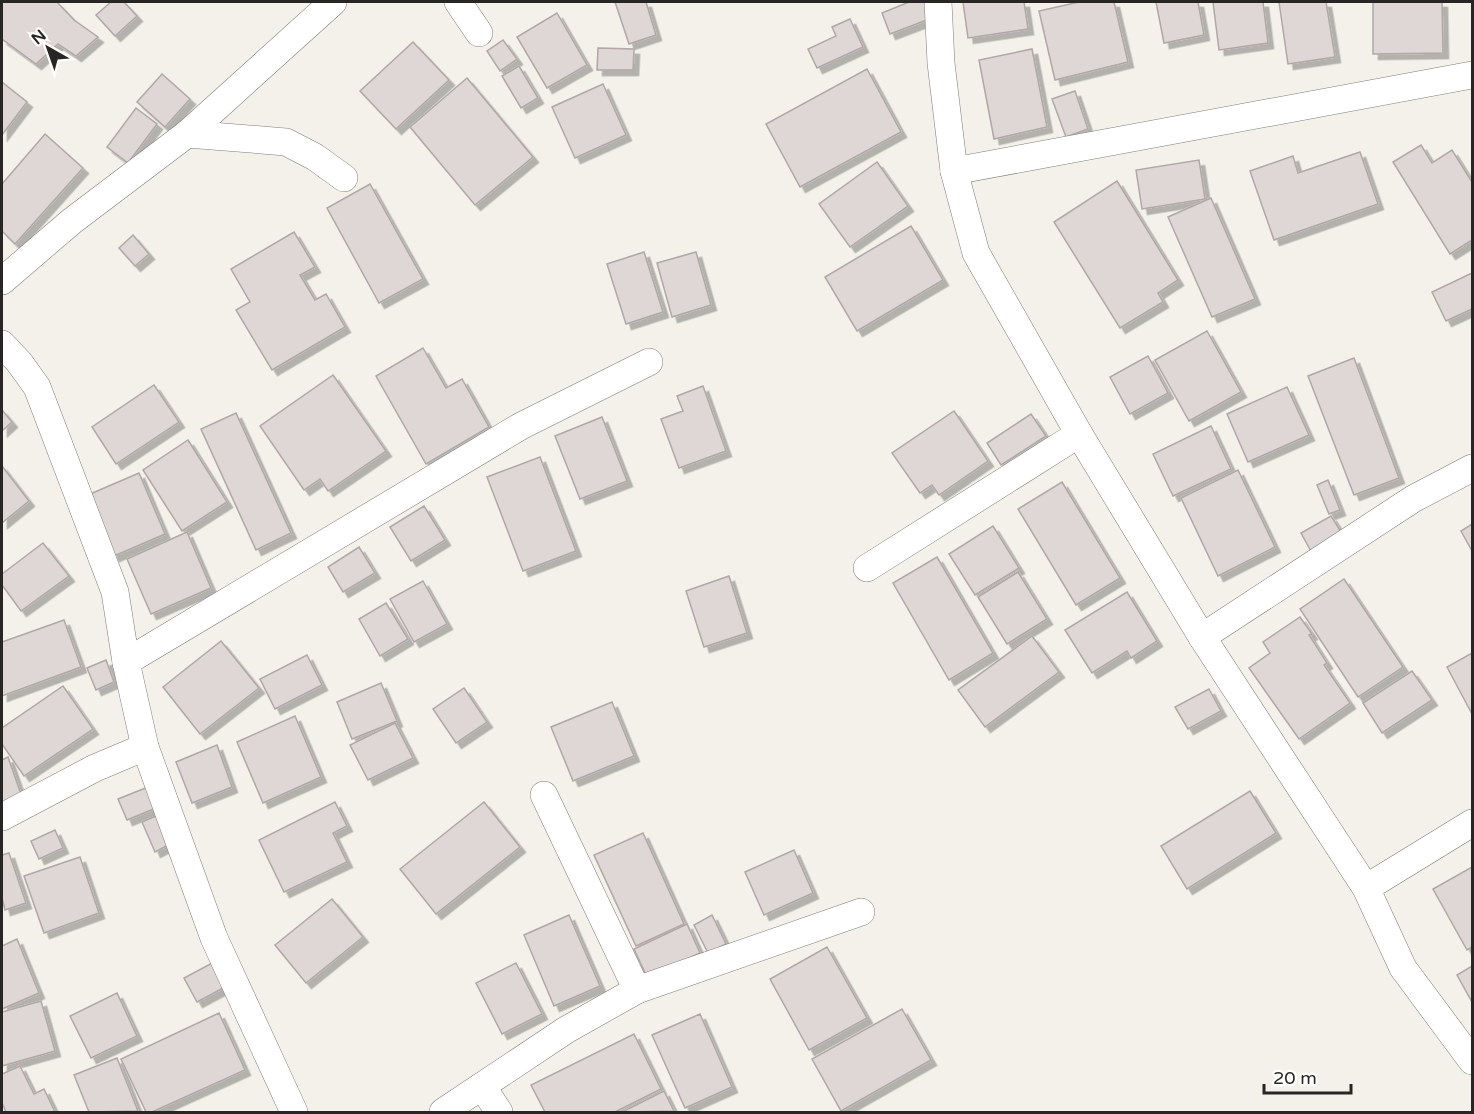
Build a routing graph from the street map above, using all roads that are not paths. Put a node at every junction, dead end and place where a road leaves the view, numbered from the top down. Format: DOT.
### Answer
graph roads {
  1 [pos="333,2"];
  2 [pos="458,2"];
  3 [pos="938,2"];
  4 [pos="479,33"];
  5 [pos="1473,75"];
  6 [pos="187,134"];
  7 [pos="954,171"];
  8 [pos="344,178"];
  9 [pos="2,281"];
  10 [pos="2,344"];
  11 [pos="649,362"];
  12 [pos="1079,434"];
  13 [pos="1473,468"];
  14 [pos="867,567"];
  15 [pos="1202,637"];
  16 [pos="126,662"];
  17 [pos="145,747"];
  18 [pos="544,795"];
  19 [pos="2,817"];
  20 [pos="1473,823"];
  21 [pos="1366,888"];
  22 [pos="861,912"];
  23 [pos="637,990"];
  24 [pos="1473,1061"];
  25 [pos="482,1086"];
  26 [pos="294,1113"];
  27 [pos="443,1113"];
  28 [pos="499,1113"];
  1 -- 6 [label="street"];
  2 -- 4 [label="street"];
  3 -- 7 [label="street"];
  5 -- 7 [label="street"];
  6 -- 8 [label="street"];
  6 -- 9 [label="street"];
  7 -- 12 [label="street"];
  10 -- 16 [label="street"];
  11 -- 16 [label="street"];
  12 -- 14 [label="street"];
  12 -- 15 [label="street"];
  13 -- 15 [label="street"];
  15 -- 21 [label="street"];
  16 -- 17 [label="street"];
  17 -- 19 [label="street"];
  17 -- 26 [label="street"];
  18 -- 23 [label="street"];
  20 -- 21 [label="street"];
  21 -- 24 [label="street"];
  22 -- 23 [label="street"];
  23 -- 25 [label="street"];
  25 -- 27 [label="street"];
  25 -- 28 [label="street"];
}
